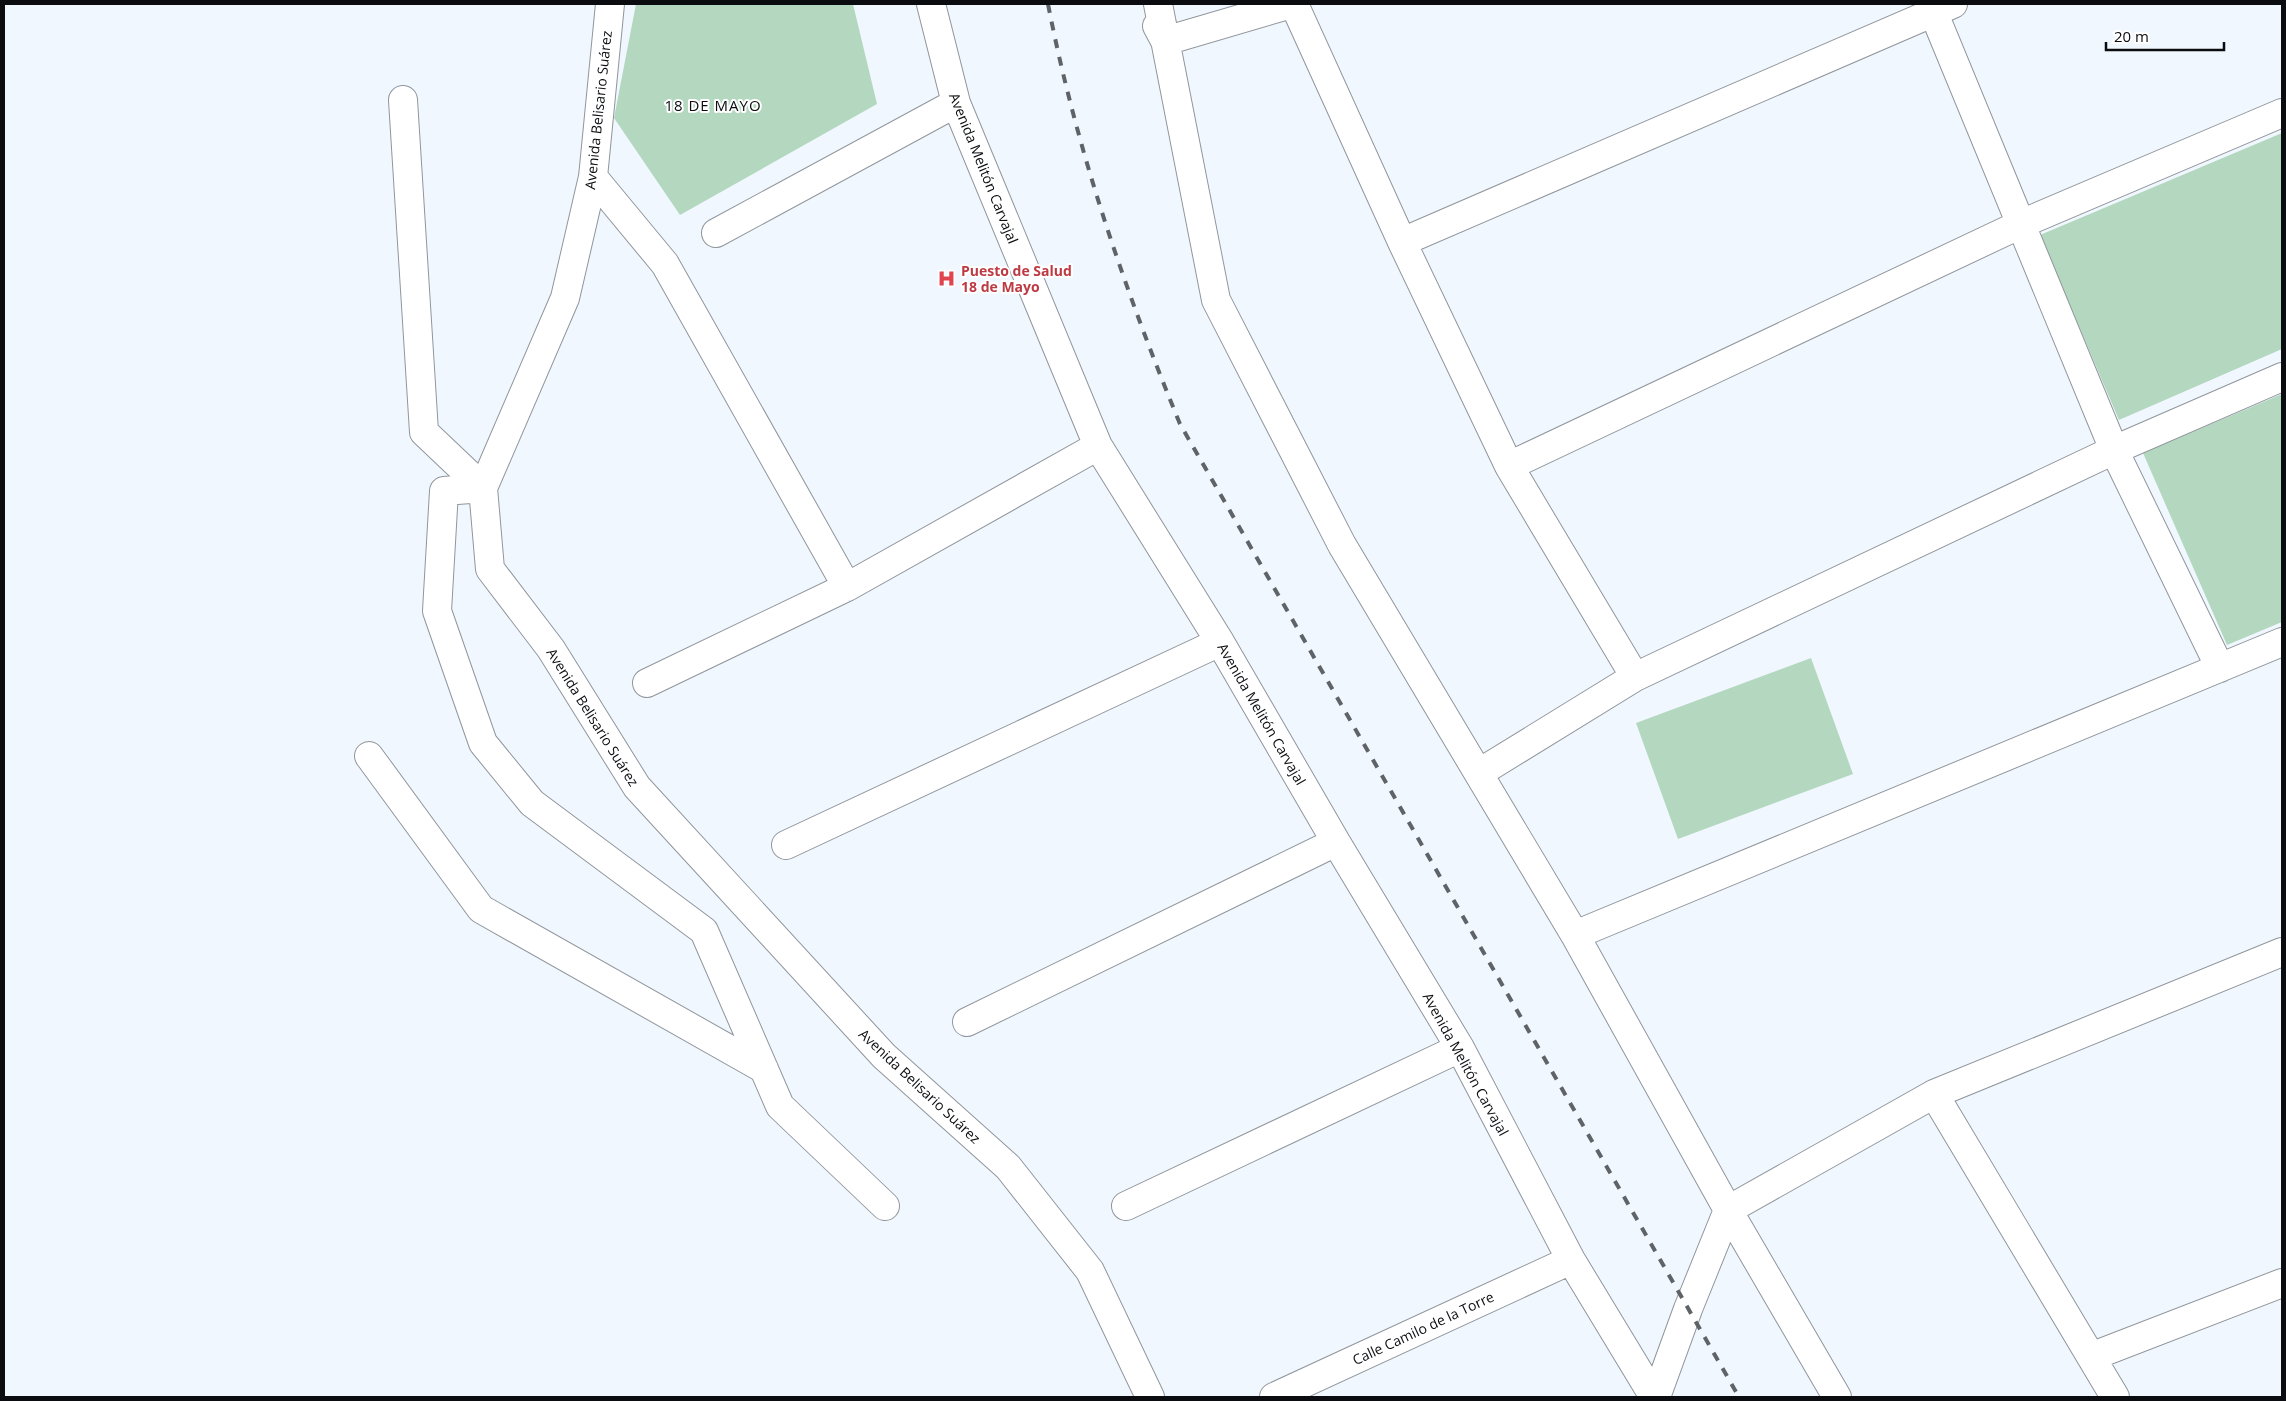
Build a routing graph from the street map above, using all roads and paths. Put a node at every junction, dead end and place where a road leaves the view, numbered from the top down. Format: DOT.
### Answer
graph roads {
  1 [pos="610,4"];
  2 [pos="931,4"];
  3 [pos="1146,4"];
  4 [pos="1158,4"];
  5 [pos="1292,4"];
  6 [pos="1939,7"];
  7 [pos="1165,41"];
  8 [pos="403,100"];
  9 [pos="956,102"];
  10 [pos="2282,112"];
  11 [pos="593,177"];
  12 [pos="2021,224"];
  13 [pos="716,233"];
  14 [pos="1402,242"];
  15 [pos="2282,377"];
  16 [pos="1098,446"];
  17 [pos="2114,450"];
  18 [pos="1509,466"];
  19 [pos="484,488"];
  20 [pos="847,587"];
  21 [pos="1220,642"];
  22 [pos="2282,642"];
  23 [pos="2220,668"];
  24 [pos="1634,677"];
  25 [pos="647,683"];
  26 [pos="369,756"];
  27 [pos="1479,773"];
  28 [pos="1336,842"];
  29 [pos="786,845"];
  30 [pos="1574,935"];
  31 [pos="2282,952"];
  32 [pos="967,1022"];
  33 [pos="1460,1048"];
  34 [pos="764,1069"];
  35 [pos="1934,1094"];
  36 [pos="884,1206"];
  37 [pos="1126,1206"];
  38 [pos="1728,1210"];
  39 [pos="1571,1260"];
  40 [pos="2282,1283"];
  41 [pos="2092,1356"];
  42 [pos="1150,1397"];
  43 [pos="1274,1397"];
  44 [pos="1655,1397"];
  45 [pos="1837,1397"];
  46 [pos="2115,1397"];
  1 -- 11 [label="street, Avenida Belisario Suárez"];
  2 -- 9 [label="street, Avenida Melitón Carvajal"];
  3 -- 7 [label="street"];
  4 -- 7 [label="street"];
  5 -- 7 [label="street"];
  5 -- 14 [label="street"];
  6 -- 12 [label="street"];
  6 -- 14 [label="street"];
  7 -- 27 [label="street"];
  8 -- 19 [label="street"];
  9 -- 13 [label="street"];
  9 -- 16 [label="street, Avenida Melitón Carvajal"];
  10 -- 12 [label="street"];
  11 -- 19 [label="street, Avenida Belisario Suárez"];
  11 -- 20 [label="street"];
  12 -- 17 [label="street"];
  12 -- 18 [label="street"];
  14 -- 18 [label="street"];
  15 -- 17 [label="street"];
  16 -- 20 [label="street"];
  16 -- 21 [label="street, Avenida Melitón Carvajal"];
  17 -- 23 [label="street"];
  17 -- 24 [label="street"];
  18 -- 24 [label="street"];
  19 -- 34 [label="street"];
  19 -- 42 [label="street, Avenida Belisario Suárez"];
  20 -- 25 [label="street"];
  21 -- 28 [label="street, Avenida Melitón Carvajal"];
  21 -- 29 [label="street"];
  22 -- 23 [label="street"];
  23 -- 30 [label="street"];
  24 -- 27 [label="street"];
  26 -- 34 [label="street"];
  27 -- 30 [label="street"];
  28 -- 32 [label="street"];
  28 -- 33 [label="street, Avenida Melitón Carvajal"];
  30 -- 38 [label="street"];
  31 -- 35 [label="street"];
  33 -- 37 [label="street"];
  33 -- 39 [label="street, Avenida Melitón Carvajal"];
  34 -- 36 [label="street"];
  35 -- 38 [label="street"];
  35 -- 41 [label="street"];
  38 -- 44 [label="street, Avenida Melitón Carvajal"];
  38 -- 45 [label="street"];
  39 -- 43 [label="street, Calle Camilo de la Torre"];
  39 -- 44 [label="street, Avenida Melitón Carvajal"];
  40 -- 41 [label="street"];
  41 -- 46 [label="street"];
}
